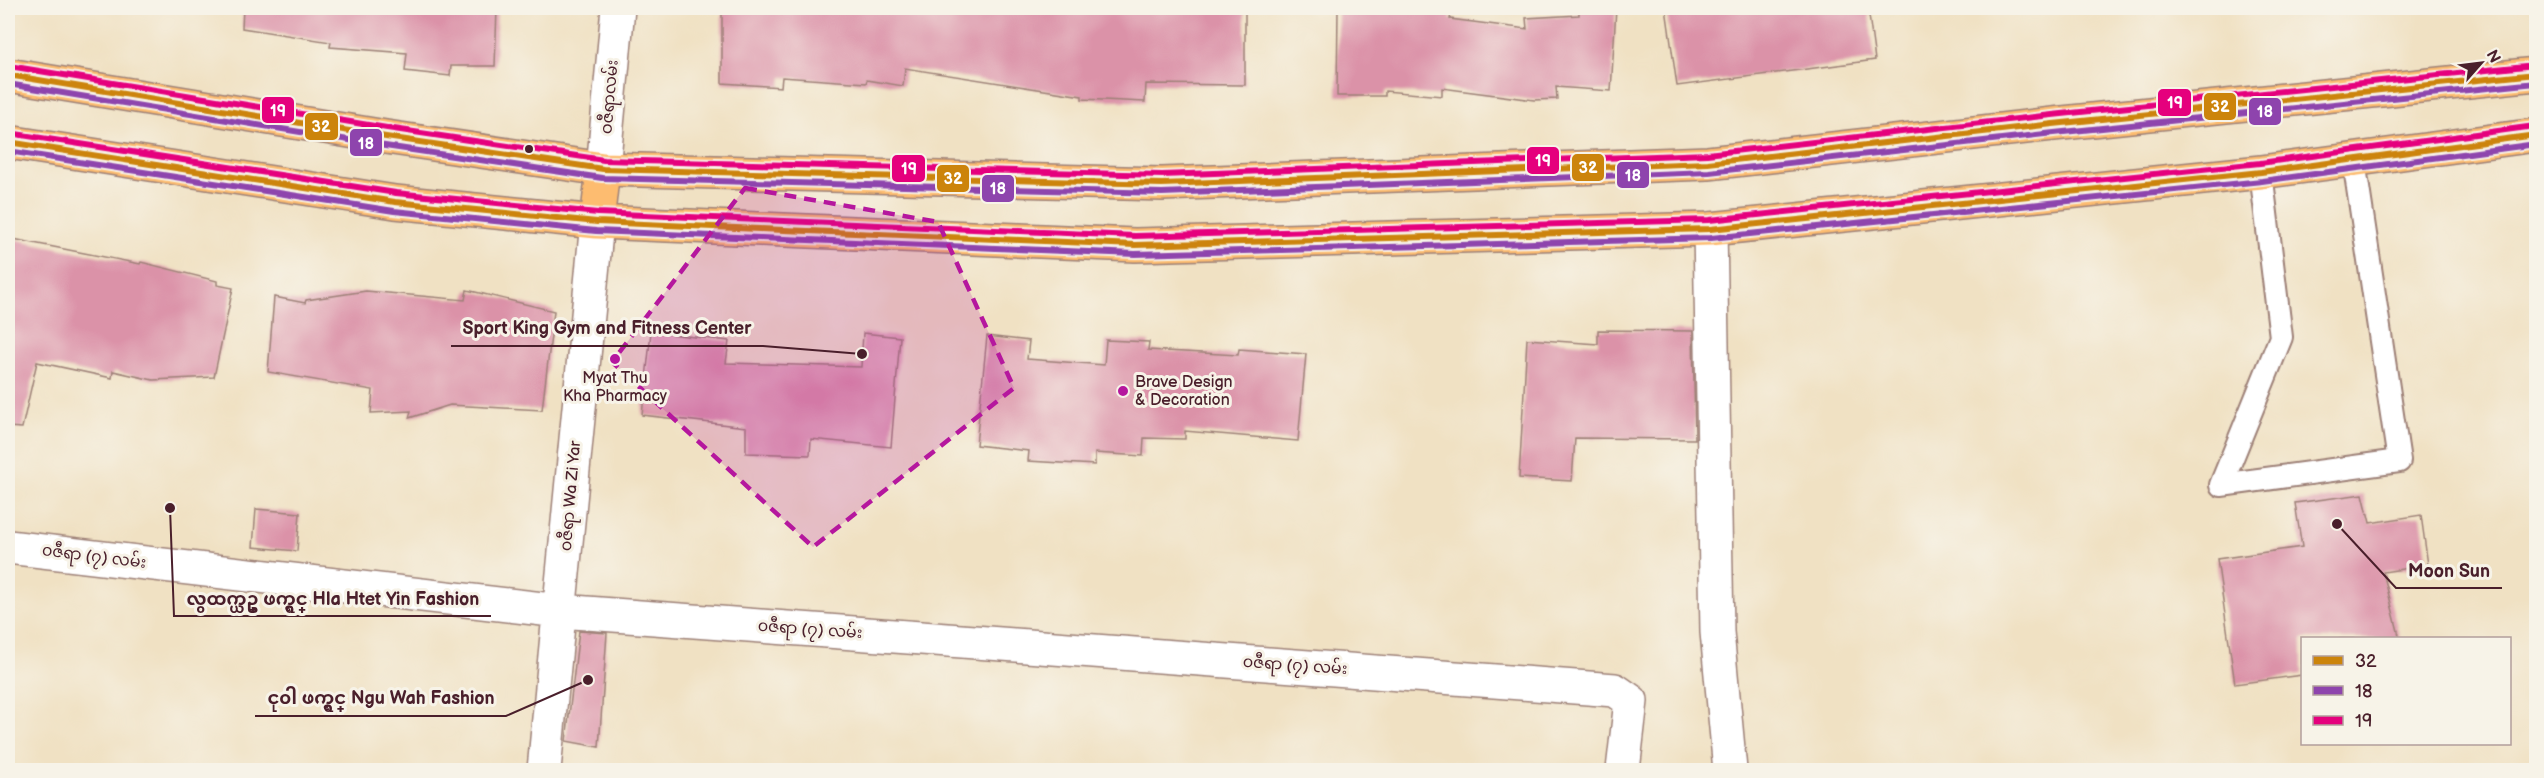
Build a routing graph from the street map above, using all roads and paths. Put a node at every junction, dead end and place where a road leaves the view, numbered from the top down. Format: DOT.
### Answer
graph roads {
  1 [pos="618,8"];
  2 [pos="2536,74"];
  3 [pos="8,75"];
  4 [pos="2536,135"];
  5 [pos="8,142"];
  6 [pos="2354,161"];
  7 [pos="603,169"];
  8 [pos="2261,172"];
  9 [pos="597,222"];
  10 [pos="1710,229"];
  11 [pos="8,547"];
  12 [pos="560,611"];
  13 [pos="544,771"];
  14 [pos="1623,771"];
  15 [pos="1730,771"];
  1 -- 7 [label="street, ဝဇီရာလမ်း"];
  2 -- 7 [label="main road"];
  3 -- 7 [label="main road"];
  4 -- 6 [label="main road"];
  5 -- 9 [label="main road"];
  6 -- 8 [label="main road"];
  6 -- 8 [label="lane"];
  7 -- 9 [label="main road, ဝဇီရာလမ်း"];
  8 -- 10 [label="main road"];
  9 -- 10 [label="main road"];
  9 -- 12 [label="street, ၀ဇီရာ Wa Zi Yar"];
  10 -- 15 [label="street"];
  11 -- 12 [label="street, ၀ဇီရာ (၇) လမ်း"];
  12 -- 13 [label="street, ၀ဇီရာ Wa Zi Yar"];
  12 -- 14 [label="street, ၀ဇီရာ (၇) လမ်း"];
}
